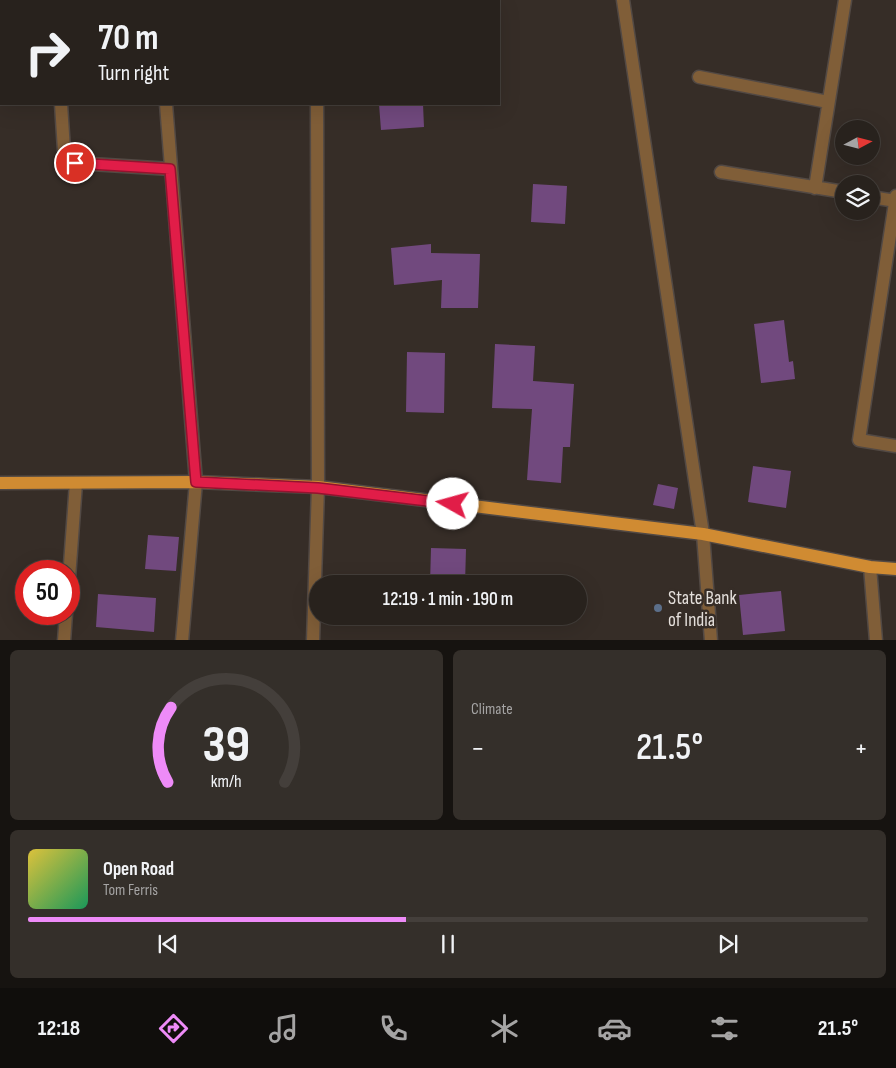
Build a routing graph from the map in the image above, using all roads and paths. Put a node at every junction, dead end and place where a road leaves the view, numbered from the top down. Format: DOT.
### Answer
graph roads {
  1 [pos="623,0"];
  2 [pos="845,0"];
  3 [pos="699,77"];
  4 [pos="828,102"];
  5 [pos="61,105"];
  6 [pos="166,105"];
  7 [pos="317,105"];
  8 [pos="170,169"];
  9 [pos="721,172"];
  10 [pos="815,188"];
  11 [pos="835,191"];
  12 [pos="880,198"];
  13 [pos="896,199"];
  14 [pos="896,446"];
  15 [pos="196,482"];
  16 [pos="0,483"];
  17 [pos="76,483"];
  18 [pos="318,488"];
  19 [pos="703,534"];
  20 [pos="70,560"];
  21 [pos="870,567"];
  22 [pos="896,569"];
  23 [pos="65,625"];
  24 [pos="64,640"];
  25 [pos="182,640"];
  26 [pos="314,640"];
  27 [pos="711,640"];
  28 [pos="876,640"];
  1 -- 19 [label="street"];
  2 -- 4 [label="street"];
  3 -- 4 [label="street"];
  4 -- 10 [label="street"];
  5 -- 8 [label="street"];
  6 -- 8 [label="street"];
  7 -- 18 [label="street"];
  8 -- 15 [label="street"];
  9 -- 10 [label="street"];
  10 -- 11 [label="street"];
  12 -- 13 [label="street"];
  13 -- 14 [label="street"];
  15 -- 17 [label="main road"];
  15 -- 18 [label="main road"];
  15 -- 25 [label="street"];
  16 -- 17 [label="main road"];
  17 -- 20 [label="street"];
  18 -- 19 [label="main road"];
  18 -- 26 [label="street"];
  19 -- 21 [label="main road"];
  19 -- 27 [label="street"];
  21 -- 22 [label="main road"];
  21 -- 28 [label="street"];
  23 -- 24 [label="street"];
}
